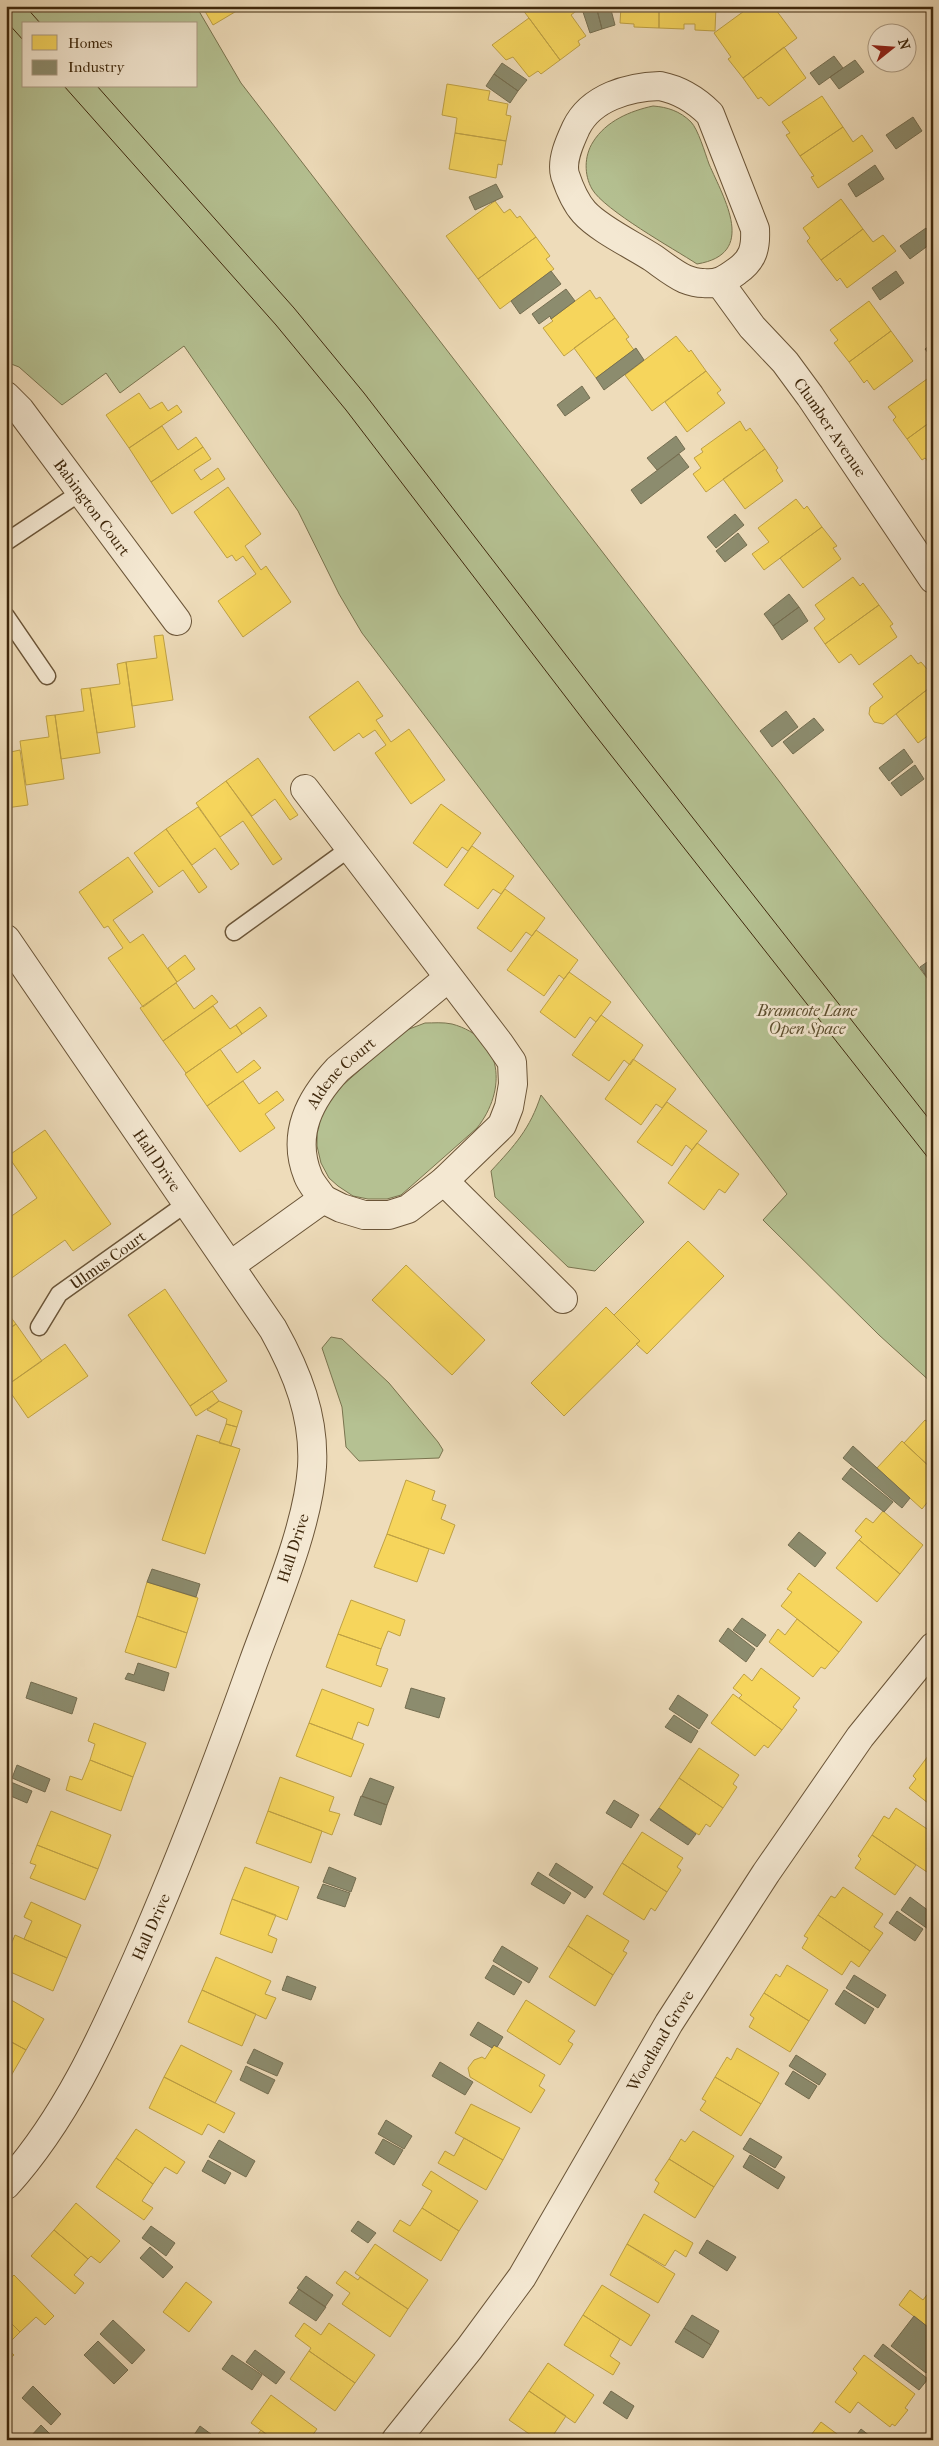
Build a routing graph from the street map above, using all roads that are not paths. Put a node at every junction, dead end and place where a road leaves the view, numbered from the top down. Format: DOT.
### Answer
graph roads {
  1 [pos="720,283"];
  2 [pos="6,396"];
  3 [pos="81,492"];
  4 [pos="6,542"];
  5 [pos="933,579"];
  6 [pos="6,616"];
  7 [pos="177,621"];
  8 [pos="47,676"];
  9 [pos="305,789"];
  10 [pos="350,848"];
  11 [pos="234,932"];
  12 [pos="6,939"];
  13 [pos="448,978"];
  14 [pos="444,1181"];
  15 [pos="323,1199"];
  16 [pos="187,1203"];
  17 [pos="231,1265"];
  18 [pos="563,1299"];
  19 [pos="39,1327"];
  20 [pos="933,1647"];
  21 [pos="6,2184"];
  22 [pos="396,2440"];
  1 -- 1 [label="street"];
  1 -- 5 [label="street, Clumber Avenue"];
  2 -- 3 [label="street, Babington Court"];
  3 -- 4 [label="lane"];
  3 -- 7 [label="street, Babington Court"];
  6 -- 8 [label="lane"];
  9 -- 10 [label="street"];
  10 -- 11 [label="lane"];
  10 -- 13 [label="street"];
  12 -- 16 [label="street, Hall Drive"];
  13 -- 14 [label="street"];
  13 -- 15 [label="street, Aldene Court"];
  14 -- 15 [label="street"];
  14 -- 18 [label="street"];
  15 -- 17 [label="street"];
  16 -- 17 [label="street, Hall Drive"];
  16 -- 19 [label="lane, Ulmus Court"];
  17 -- 21 [label="street, Hall Drive"];
  20 -- 22 [label="street, Woodland Grove"];
}
